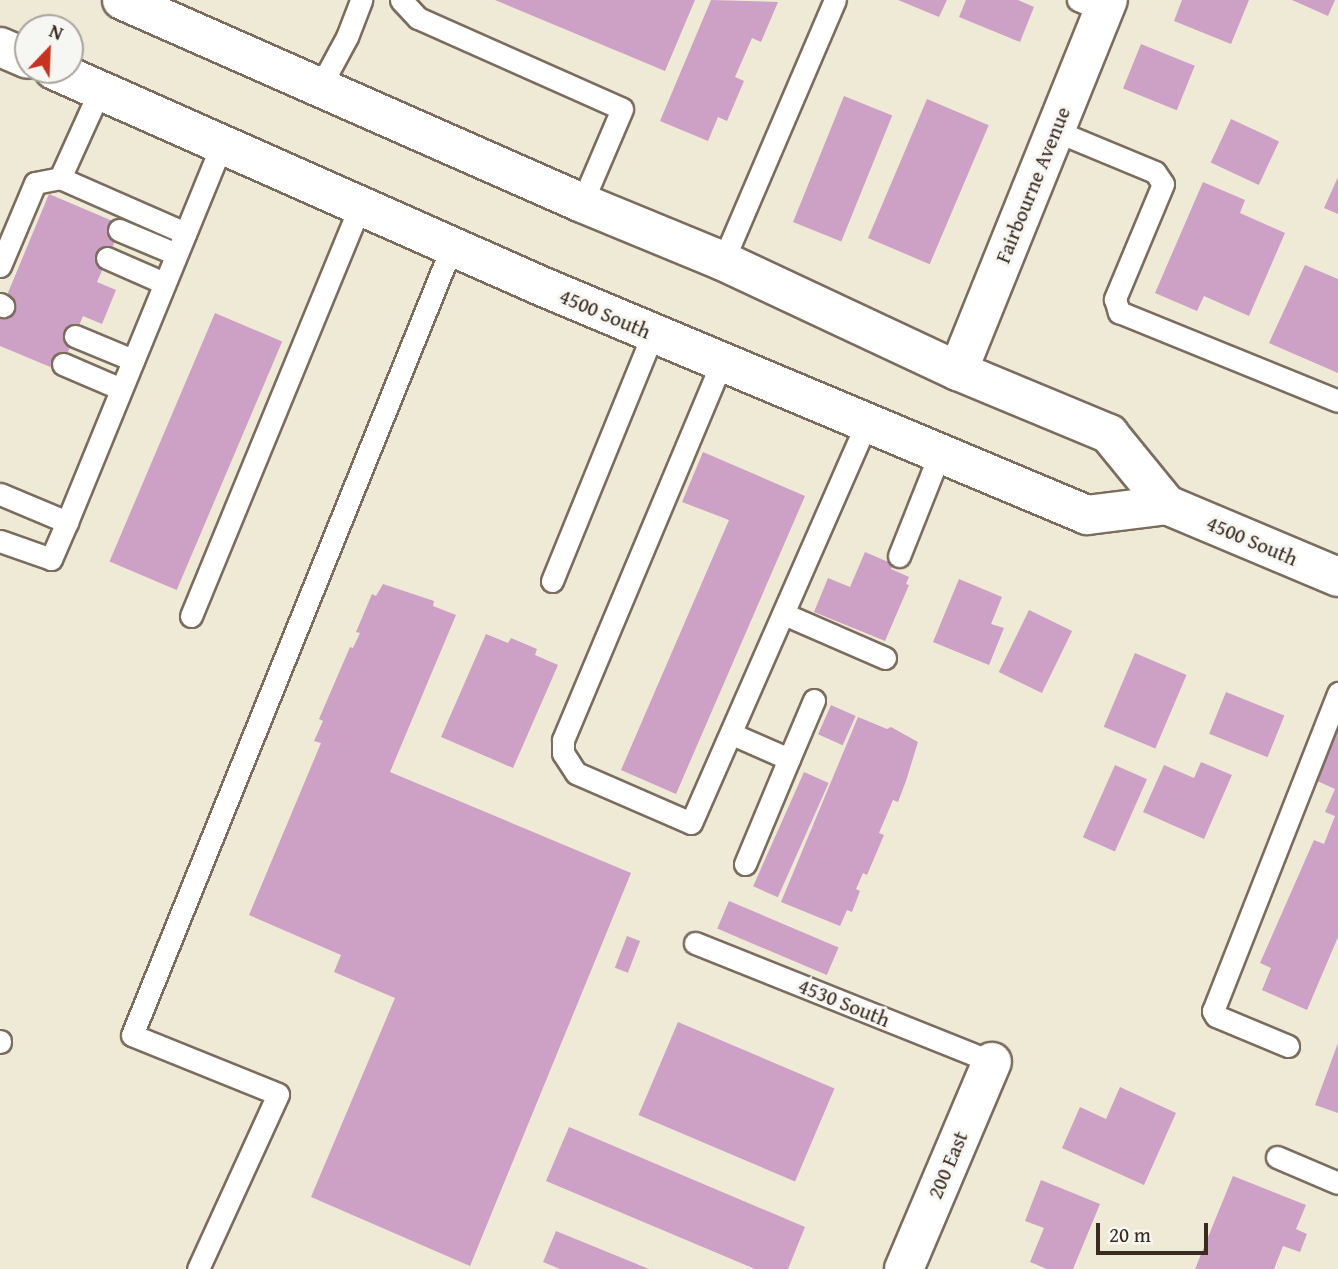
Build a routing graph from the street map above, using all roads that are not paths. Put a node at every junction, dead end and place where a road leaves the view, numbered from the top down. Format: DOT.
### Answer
graph roads {
  1 [pos="122,0"];
  2 [pos="361,0"];
  3 [pos="401,0"];
  4 [pos="835,0"];
  5 [pos="1097,4"];
  6 [pos="84,83"];
  7 [pos="321,85"];
  8 [pos="100,90"];
  9 [pos="1056,131"];
  10 [pos="222,144"];
  11 [pos="60,178"];
  12 [pos="582,203"];
  13 [pos="360,205"];
  14 [pos="119,230"];
  15 [pos="185,233"];
  16 [pos="452,246"];
  17 [pos="176,254"];
  18 [pos="107,258"];
  19 [pos="723,261"];
  20 [pos="0,265"];
  21 [pos="164,283"];
  22 [pos="653,334"];
  23 [pos="75,336"];
  24 [pos="133,360"];
  25 [pos="63,364"];
  26 [pos="722,364"];
  27 [pos="958,370"];
  28 [pos="121,389"];
  29 [pos="1338,401"];
  30 [pos="867,423"];
  31 [pos="940,453"];
  32 [pos="0,494"];
  33 [pos="1167,505"];
  34 [pos="67,522"];
  35 [pos="0,541"];
  36 [pos="900,556"];
  37 [pos="1338,577"];
  38 [pos="552,580"];
  39 [pos="784,614"];
  40 [pos="191,616"];
  41 [pos="885,658"];
  42 [pos="1338,693"];
  43 [pos="814,700"];
  44 [pos="732,734"];
  45 [pos="789,759"];
  46 [pos="745,864"];
  47 [pos="695,943"];
  48 [pos="1288,1046"];
  49 [pos="992,1062"];
  50 [pos="1277,1157"];
  51 [pos="1338,1183"];
  52 [pos="198,1269"];
  53 [pos="904,1269"];
  1 -- 7 [label="main road, 4500 South"];
  2 -- 7 [label="lane"];
  3 -- 12 [label="lane"];
  4 -- 19 [label="lane"];
  5 -- 9 [label="main road, Fairbourne Avenue"];
  6 -- 8 [label="main road, 4500 South"];
  7 -- 12 [label="main road, 4500 South"];
  8 -- 10 [label="main road, 4500 South"];
  8 -- 11 [label="lane"];
  9 -- 27 [label="main road, Fairbourne Avenue"];
  9 -- 29 [label="lane"];
  10 -- 13 [label="main road, 4500 South"];
  10 -- 15 [label="lane"];
  11 -- 15 [label="lane"];
  11 -- 20 [label="lane"];
  12 -- 19 [label="main road, 4500 South"];
  13 -- 16 [label="main road, 4500 South"];
  13 -- 40 [label="lane"];
  14 -- 17 [label="lane"];
  15 -- 17 [label="lane"];
  16 -- 22 [label="main road, 4500 South"];
  16 -- 52 [label="lane"];
  17 -- 21 [label="lane"];
  18 -- 21 [label="lane"];
  19 -- 27 [label="main road, 4500 South"];
  21 -- 24 [label="lane"];
  22 -- 26 [label="main road, 4500 South"];
  22 -- 38 [label="lane"];
  23 -- 24 [label="lane"];
  24 -- 28 [label="lane"];
  25 -- 28 [label="lane"];
  26 -- 30 [label="main road, 4500 South"];
  26 -- 44 [label="lane"];
  27 -- 33 [label="main road, 4500 South"];
  28 -- 34 [label="lane"];
  30 -- 31 [label="main road, 4500 South"];
  30 -- 39 [label="lane"];
  31 -- 33 [label="main road, 4500 South"];
  31 -- 36 [label="lane"];
  32 -- 34 [label="lane"];
  33 -- 37 [label="main road, 4500 South"];
  34 -- 35 [label="lane"];
  39 -- 41 [label="lane"];
  39 -- 44 [label="lane"];
  42 -- 48 [label="lane"];
  43 -- 45 [label="lane"];
  44 -- 45 [label="lane"];
  45 -- 46 [label="lane"];
  47 -- 49 [label="lane, 4530 South"];
  49 -- 53 [label="main road, 200 East"];
  50 -- 51 [label="lane"];
}
